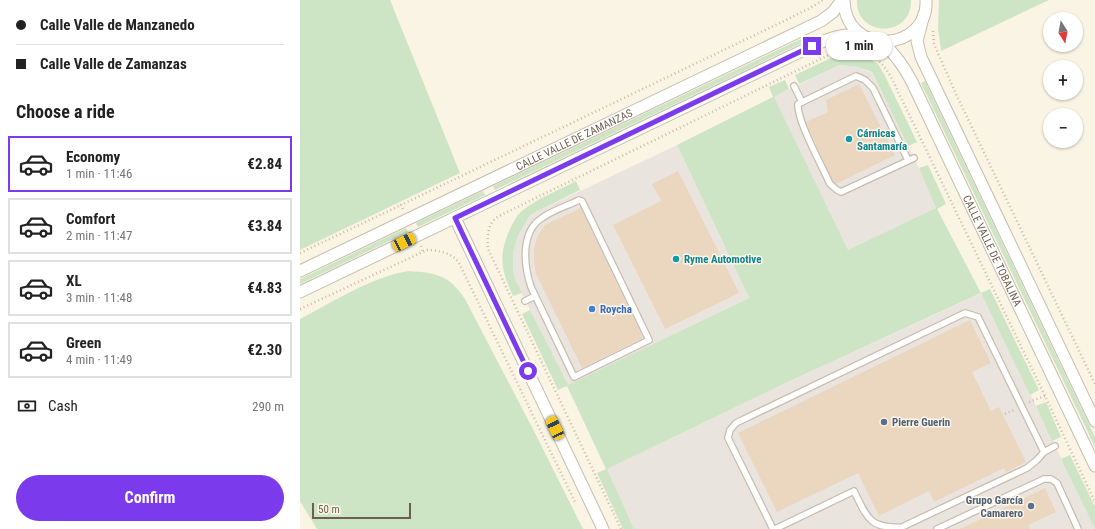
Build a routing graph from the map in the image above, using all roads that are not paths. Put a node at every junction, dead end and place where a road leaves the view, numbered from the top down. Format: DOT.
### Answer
graph roads {
  1 [pos="843,0"];
  2 [pos="926,0"];
  3 [pos="924,14"];
  4 [pos="877,41"];
  5 [pos="794,86"];
  6 [pos="802,102"];
  7 [pos="455,218"];
  8 [pos="300,271"];
  9 [pos="300,292"];
  10 [pos="535,296"];
  11 [pos="525,301"];
  12 [pos="1095,421"];
  13 [pos="1055,446"];
  14 [pos="1044,452"];
  15 [pos="1095,466"];
  16 [pos="603,529"];
  17 [pos="774,529"];
  18 [pos="937,529"];
  19 [pos="1078,529"];
  1 -- 4 [label="street, CALLE VALLE DE TOBALINA"];
  1 -- 8 [label="street, CALLE VALLE DE ZAMANZAS"];
  2 -- 3 [label="street, CALLE VALLE DE TOBALINA"];
  3 -- 4 [label="street"];
  3 -- 12 [label="street, CALLE VALLE DE TOBALINA"];
  4 -- 7 [label="street, CALLE VALLE DE ZAMANZAS"];
  4 -- 15 [label="street, CALLE VALLE DE TOBALINA"];
  5 -- 6 [label="lane"];
  6 -- 6 [label="lane"];
  7 -- 9 [label="street, CALLE VALLE DE ZAMANZAS"];
  7 -- 16 [label="street"];
  10 -- 10 [label="lane"];
  10 -- 11 [label="lane"];
  13 -- 14 [label="lane"];
  14 -- 17 [label="lane"];
  14 -- 17 [label="lane"];
  18 -- 19 [label="lane"];
}
